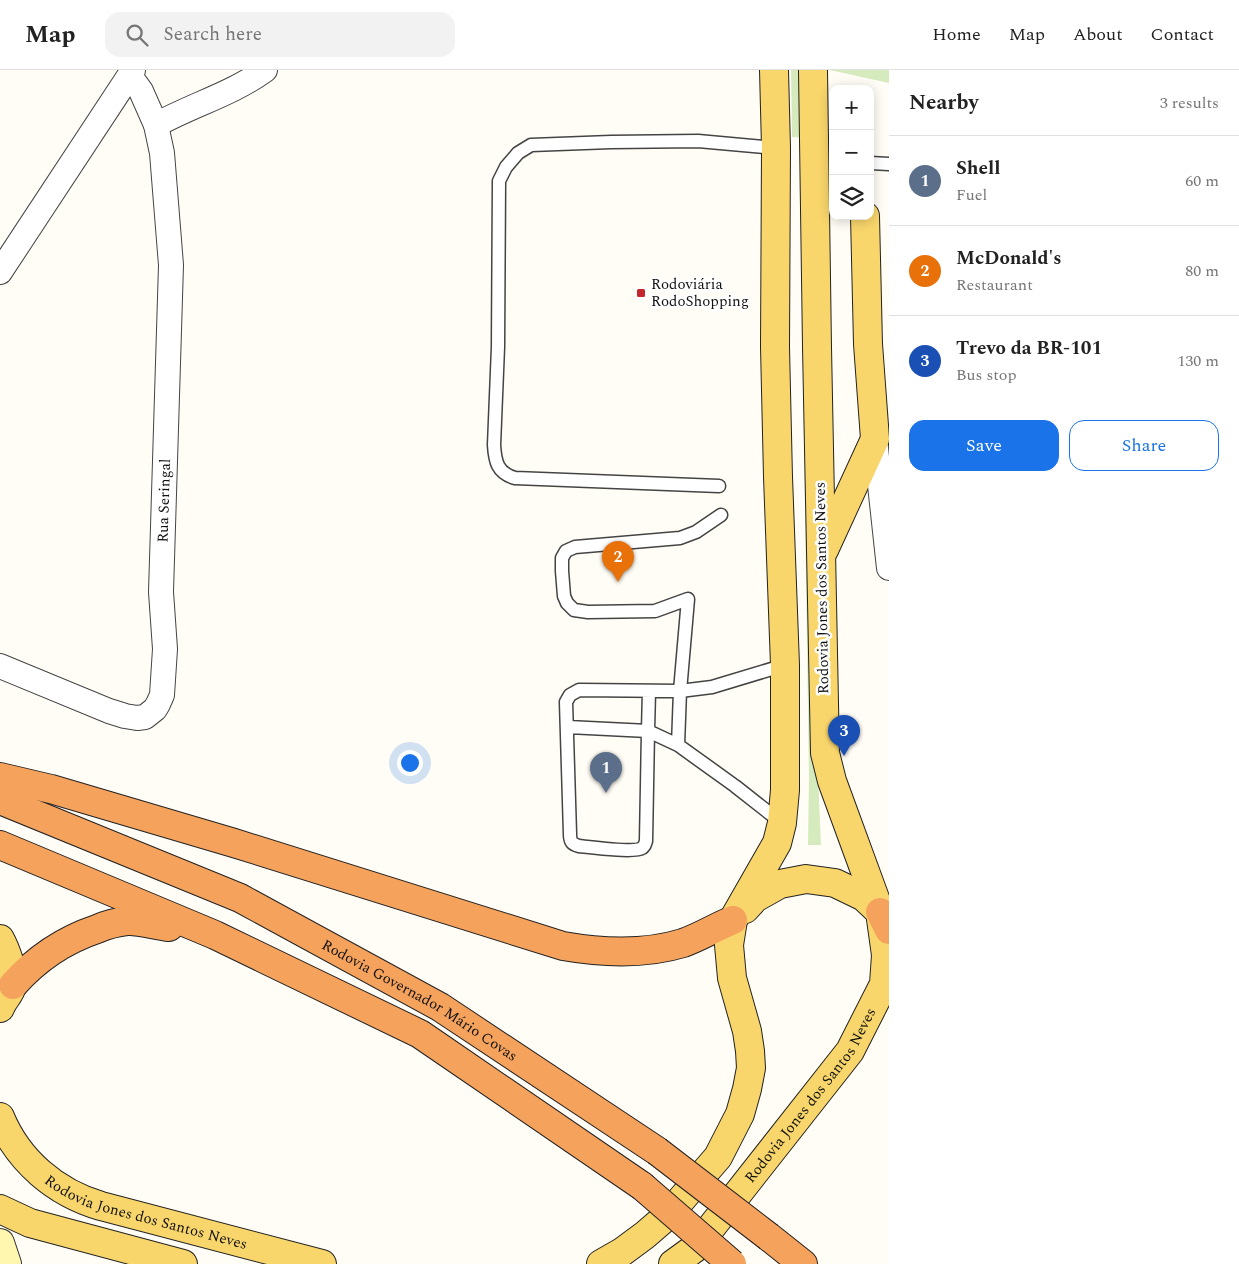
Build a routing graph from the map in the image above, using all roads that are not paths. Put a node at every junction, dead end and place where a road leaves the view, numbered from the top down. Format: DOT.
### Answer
graph roads {
  1 [pos="265,70"];
  2 [pos="774,70"];
  3 [pos="813,70"];
  4 [pos="131,73"];
  5 [pos="156,125"];
  6 [pos="776,148"];
  7 [pos="823,149"];
  8 [pos="874,163"];
  9 [pos="889,164"];
  10 [pos="865,220"];
  11 [pos="0,272"];
  12 [pos="875,439"];
  13 [pos="718,486"];
  14 [pos="721,516"];
  15 [pos="821,556"];
  16 [pos="889,568"];
  17 [pos="785,665"];
  18 [pos="0,666"];
  19 [pos="649,691"];
  20 [pos="680,691"];
  21 [pos="568,727"];
  22 [pos="648,731"];
  23 [pos="678,745"];
  24 [pos="0,777"];
  25 [pos="0,800"];
  26 [pos="782,823"];
  27 [pos="0,846"];
  28 [pos="733,920"];
  29 [pos="884,921"];
  30 [pos="215,935"];
  31 [pos="0,939"];
  32 [pos="7,996"];
  33 [pos="0,1117"];
  34 [pos="0,1209"];
  35 [pos="0,1243"];
  36 [pos="8,1264"];
  37 [pos="184,1264"];
  38 [pos="322,1264"];
  39 [pos="601,1264"];
  40 [pos="673,1264"];
  41 [pos="732,1264"];
  42 [pos="803,1264"];
  1 -- 5 [label="street"];
  2 -- 6 [label="main road"];
  3 -- 7 [label="main road, Rodovia Jones dos Santos Neves"];
  4 -- 5 [label="street, Rua Seringal"];
  4 -- 11 [label="street, Rua Seringal"];
  5 -- 18 [label="street, Rua Seringal"];
  6 -- 7 [label="main road"];
  6 -- 13 [label="lane"];
  6 -- 17 [label="main road"];
  7 -- 15 [label="main road, Rodovia Jones dos Santos Neves"];
  8 -- 9 [label="lane"];
  10 -- 12 [label="main road"];
  12 -- 15 [label="main road"];
  12 -- 16 [label="street"];
  14 -- 20 [label="lane"];
  15 -- 29 [label="main road, Rodovia Jones dos Santos Neves"];
  17 -- 20 [label="lane"];
  17 -- 26 [label="main road"];
  19 -- 20 [label="lane"];
  19 -- 21 [label="lane"];
  19 -- 22 [label="lane"];
  20 -- 23 [label="lane"];
  21 -- 22 [label="lane"];
  21 -- 22 [label="lane"];
  22 -- 23 [label="lane"];
  23 -- 26 [label="lane"];
  24 -- 28 [label="highway"];
  25 -- 42 [label="highway, Rodovia Governador Mário Covas, bridge"];
  26 -- 28 [label="main road"];
  27 -- 30 [label="highway, Rodovia Governador Mário Covas"];
  28 -- 29 [label="main road"];
  28 -- 39 [label="main road"];
  29 -- 40 [label="main road, Rodovia Jones dos Santos Neves"];
  30 -- 32 [label="highway"];
  30 -- 41 [label="highway, Rodovia Governador Mário Covas, bridge"];
  31 -- 32 [label="main road"];
  33 -- 38 [label="main road, Rodovia Jones dos Santos Neves"];
  34 -- 37 [label="main road"];
  35 -- 36 [label="main road"];
}
